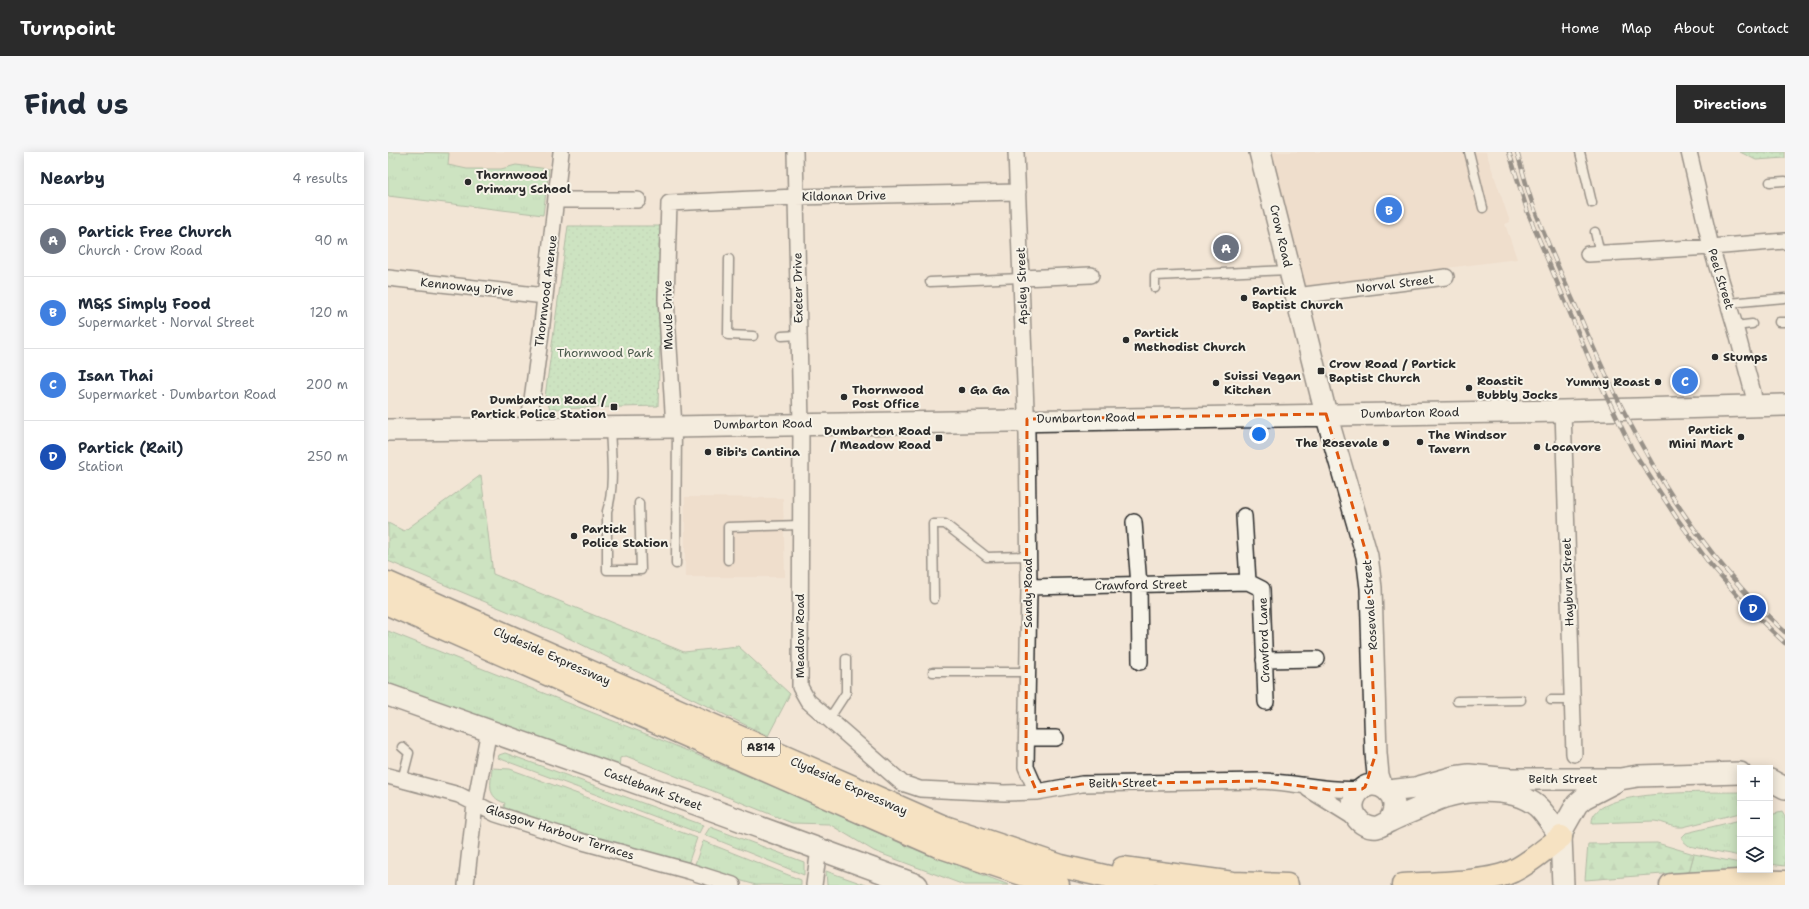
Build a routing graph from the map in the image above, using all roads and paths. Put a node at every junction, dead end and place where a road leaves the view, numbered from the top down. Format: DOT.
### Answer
graph roads {
  1 [pos="561,152"];
  2 [pos="796,152"];
  3 [pos="1016,152"];
  4 [pos="1260,152"];
  5 [pos="1469,152"];
  6 [pos="1580,152"];
  7 [pos="1689,152"];
  8 [pos="1785,181"];
  9 [pos="1770,182"];
  10 [pos="1018,192"];
  11 [pos="796,196"];
  12 [pos="556,200"];
  13 [pos="638,200"];
  14 [pos="669,203"];
  15 [pos="1592,203"];
  16 [pos="1483,208"];
  17 [pos="1595,232"];
  18 [pos="1785,241"];
  19 [pos="1711,247"];
  20 [pos="1594,254"];
  21 [pos="729,260"];
  22 [pos="1289,270"];
  23 [pos="1091,275"];
  24 [pos="388,278"];
  25 [pos="1021,278"];
  26 [pos="1446,278"];
  27 [pos="930,282"];
  28 [pos="1155,288"];
  29 [pos="546,296"];
  30 [pos="1296,296"];
  31 [pos="1785,298"];
  32 [pos="1729,303"];
  33 [pos="1752,324"];
  34 [pos="1735,326"];
  35 [pos="799,335"];
  36 [pos="753,336"];
  37 [pos="782,336"];
  38 [pos="1785,405"];
  39 [pos="1755,406"];
  40 [pos="1563,411"];
  41 [pos="1326,414"];
  42 [pos="1026,420"];
  43 [pos="801,424"];
  44 [pos="675,426"];
  45 [pos="610,427"];
  46 [pos="528,429"];
  47 [pos="388,430"];
  48 [pos="639,502"];
  49 [pos="1244,516"];
  50 [pos="1134,522"];
  51 [pos="800,525"];
  52 [pos="1028,556"];
  53 [pos="728,560"];
  54 [pos="676,564"];
  55 [pos="388,566"];
  56 [pos="388,583"];
  57 [pos="1250,583"];
  58 [pos="1139,585"];
  59 [pos="1029,587"];
  60 [pos="934,599"];
  61 [pos="388,604"];
  62 [pos="388,619"];
  63 [pos="846,659"];
  64 [pos="1317,659"];
  65 [pos="1264,660"];
  66 [pos="1140,662"];
  67 [pos="933,672"];
  68 [pos="1028,672"];
  69 [pos="565,682"];
  70 [pos="388,695"];
  71 [pos="1522,700"];
  72 [pos="1551,700"];
  73 [pos="1572,700"];
  74 [pos="1457,701"];
  75 [pos="1266,702"];
  76 [pos="659,703"];
  77 [pos="829,719"];
  78 [pos="489,730"];
  79 [pos="1027,738"];
  80 [pos="1056,738"];
  81 [pos="402,747"];
  82 [pos="1574,754"];
  83 [pos="1773,772"];
  84 [pos="1785,772"];
  85 [pos="1737,773"];
  86 [pos="395,778"];
  87 [pos="1620,779"];
  88 [pos="1773,782"];
  89 [pos="1301,785"];
  90 [pos="1785,788"];
  91 [pos="1374,789"];
  92 [pos="946,791"];
  93 [pos="1037,792"];
  94 [pos="475,804"];
  95 [pos="1358,820"];
  96 [pos="1388,822"];
  97 [pos="1561,837"];
  98 [pos="819,849"];
  99 [pos="1015,851"];
  100 [pos="958,853"];
  101 [pos="1563,877"];
  102 [pos="1785,882"];
  103 [pos="467,885"];
  104 [pos="733,885"];
  105 [pos="814,885"];
  106 [pos="917,885"];
  107 [pos="1019,885"];
  108 [pos="1058,885"];
  109 [pos="1143,885"];
  110 [pos="1287,885"];
  111 [pos="1403,885"];
  112 [pos="1671,885"];
  1 -- 12 [label="street, Thornwood Avenue"];
  2 -- 11 [label="street, Exeter Drive"];
  3 -- 10 [label="street, Apsley Street"];
  4 -- 22 [label="street, Crow Road"];
  5 -- 16 [label="lane"];
  6 -- 15 [label="lane"];
  7 -- 19 [label="street, Peel Street"];
  8 -- 9 [label="lane"];
  10 -- 11 [label="street, Kildonan Drive"];
  10 -- 25 [label="street, Apsley Street"];
  11 -- 14 [label="street, Kildonan Drive"];
  11 -- 35 [label="street, Exeter Drive"];
  12 -- 13 [label="street"];
  12 -- 29 [label="street, Thornwood Avenue"];
  14 -- 44 [label="street, Maule Drive"];
  17 -- 20 [label="lane"];
  18 -- 19 [label="street"];
  19 -- 20 [label="street"];
  19 -- 32 [label="street, Peel Street"];
  21 -- 36 [label="lane"];
  22 -- 28 [label="lane"];
  22 -- 30 [label="street, Crow Road"];
  23 -- 25 [label="street"];
  24 -- 29 [label="street, Kennoway Drive"];
  25 -- 27 [label="lane"];
  25 -- 42 [label="street, Apsley Street"];
  26 -- 30 [label="street, Norval Street"];
  29 -- 46 [label="street, Thornwood Avenue"];
  30 -- 41 [label="street, Crow Road"];
  31 -- 32 [label="lane"];
  32 -- 34 [label="street, Peel Street"];
  33 -- 34 [label="lane"];
  34 -- 39 [label="street, Peel Street"];
  35 -- 37 [label="lane"];
  35 -- 43 [label="street, Exeter Drive"];
  38 -- 39 [label="street, Dumbarton Road"];
  39 -- 40 [label="street, Dumbarton Road"];
  40 -- 41 [label="street, Dumbarton Road"];
  40 -- 73 [label="street, Hayburn Street"];
  41 -- 42 [label="street, Dumbarton Road"];
  41 -- 91 [label="street, Rosevale Street"];
  42 -- 43 [label="street, Dumbarton Road"];
  42 -- 52 [label="street, Sandy Road"];
  43 -- 44 [label="street, Dumbarton Road"];
  43 -- 51 [label="street, Meadow Road"];
  44 -- 45 [label="street, Dumbarton Road"];
  44 -- 54 [label="lane"];
  45 -- 46 [label="street, Dumbarton Road"];
  45 -- 48 [label="lane"];
  46 -- 47 [label="street, Dumbarton Road"];
  49 -- 57 [label="street"];
  50 -- 58 [label="street"];
  51 -- 53 [label="lane"];
  51 -- 77 [label="street, Meadow Road"];
  52 -- 59 [label="street, Sandy Road"];
  52 -- 60 [label="lane"];
  55 -- 76 [label="main road"];
  56 -- 76 [label="main road, Clydeside Expressway / A814"];
  57 -- 58 [label="street, Crawford Street"];
  57 -- 65 [label="street, Crawford Lane"];
  58 -- 59 [label="street, Crawford Street"];
  58 -- 66 [label="street"];
  59 -- 68 [label="street, Sandy Road"];
  61 -- 69 [label="main road, Clydeside Expressway / A814"];
  62 -- 69 [label="main road"];
  63 -- 77 [label="lane"];
  64 -- 65 [label="street"];
  65 -- 75 [label="street, Crawford Lane"];
  67 -- 68 [label="lane"];
  68 -- 79 [label="street, Sandy Road"];
  69 -- 100 [label="main road, Clydeside Expressway / A814"];
  70 -- 78 [label="street, Castlebank Street"];
  71 -- 74 [label="lane"];
  72 -- 73 [label="lane"];
  73 -- 82 [label="street, Hayburn Street"];
  76 -- 99 [label="main road, Clydeside Expressway / A814"];
  77 -- 92 [label="street, Meadow Road"];
  78 -- 94 [label="street"];
  78 -- 98 [label="street, Castlebank Street"];
  79 -- 80 [label="street"];
  79 -- 93 [label="street, Sandy Road"];
  81 -- 86 [label="lane"];
  83 -- 84 [label="street"];
  85 -- 87 [label="street, Beith Street"];
  86 -- 94 [label="street, Glasgow Harbour Terraces"];
  87 -- 91 [label="street, Beith Street"];
  87 -- 97 [label="street"];
  88 -- 90 [label="street"];
  89 -- 91 [label="street, Beith Street"];
  89 -- 93 [label="street, Beith Street"];
  89 -- 95 [label="street, Beith Street"];
  91 -- 95 [label="street"];
  91 -- 96 [label="street"];
  92 -- 93 [label="street, Beith Street"];
  94 -- 103 [label="street"];
  94 -- 104 [label="street, Glasgow Harbour Terraces"];
  95 -- 96 [label="street, Beith Street"];
  96 -- 97 [label="street, Beith Street"];
  97 -- 101 [label="street"];
  97 -- 111 [label="main road"];
  98 -- 105 [label="street"];
  98 -- 106 [label="street, Castlebank Street"];
  99 -- 109 [label="main road, Clydeside Expressway / A814"];
  99 -- 110 [label="main road"];
  100 -- 107 [label="main road"];
  100 -- 108 [label="main road, Clydeside Expressway / A814"];
  102 -- 112 [label="main road"];
}
